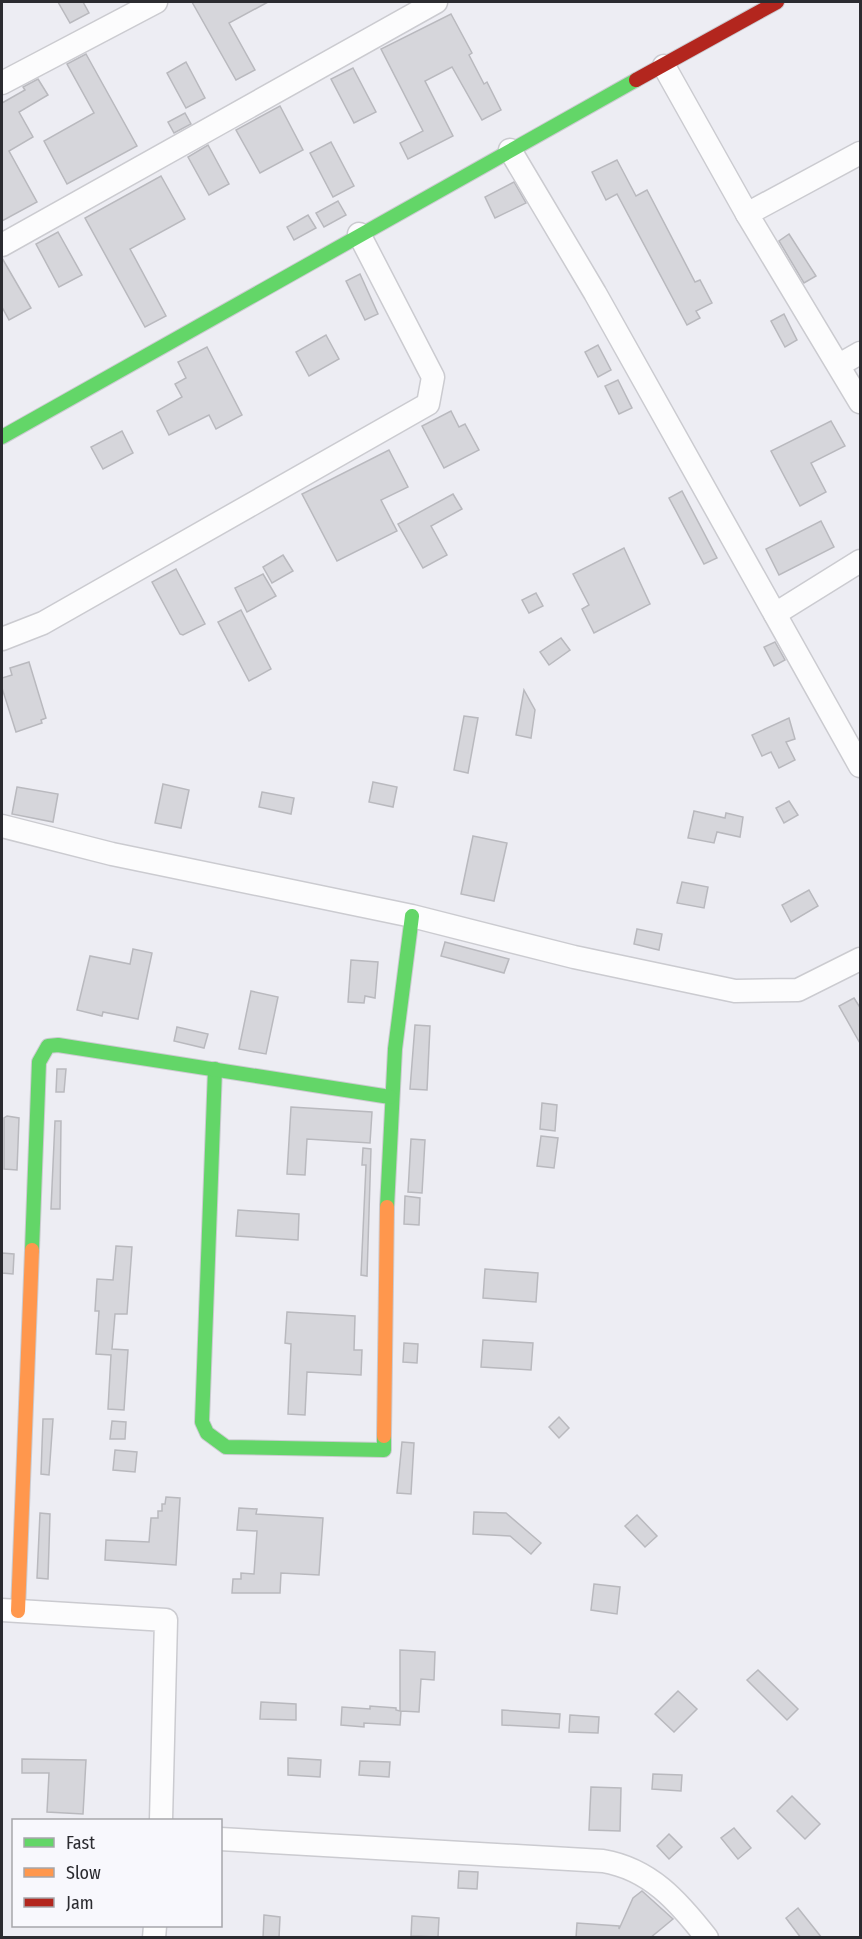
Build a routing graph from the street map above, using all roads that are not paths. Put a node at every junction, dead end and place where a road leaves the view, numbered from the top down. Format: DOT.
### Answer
graph roads {
  1 [pos="156,2"];
  2 [pos="436,2"];
  3 [pos="777,2"];
  4 [pos="664,66"];
  5 [pos="2,83"];
  6 [pos="510,150"];
  7 [pos="861,153"];
  8 [pos="747,214"];
  9 [pos="359,234"];
  10 [pos="2,245"];
  11 [pos="861,353"];
  12 [pos="839,365"];
  13 [pos="861,402"];
  14 [pos="2,437"];
  15 [pos="861,561"];
  16 [pos="775,614"];
  17 [pos="2,639"];
  18 [pos="861,766"];
  19 [pos="2,826"];
  20 [pos="412,916"];
  21 [pos="861,959"];
  22 [pos="215,1069"];
  23 [pos="390,1097"];
  24 [pos="10,1610"];
  25 [pos="161,1819"];
  26 [pos="222,1839"];
  27 [pos="707,1938"];
  1 -- 5 [label="street"];
  2 -- 10 [label="street"];
  3 -- 4 [label="street"];
  4 -- 6 [label="street"];
  4 -- 8 [label="street"];
  6 -- 9 [label="street"];
  6 -- 16 [label="street"];
  7 -- 8 [label="street"];
  8 -- 12 [label="street"];
  9 -- 14 [label="street"];
  9 -- 17 [label="street"];
  11 -- 12 [label="street"];
  12 -- 13 [label="street"];
  15 -- 16 [label="street"];
  16 -- 18 [label="street"];
  19 -- 20 [label="street"];
  20 -- 21 [label="street"];
  20 -- 23 [label="street"];
  22 -- 23 [label="street"];
  22 -- 23 [label="street"];
  22 -- 24 [label="street"];
  24 -- 25 [label="street"];
  26 -- 27 [label="street"];
}
